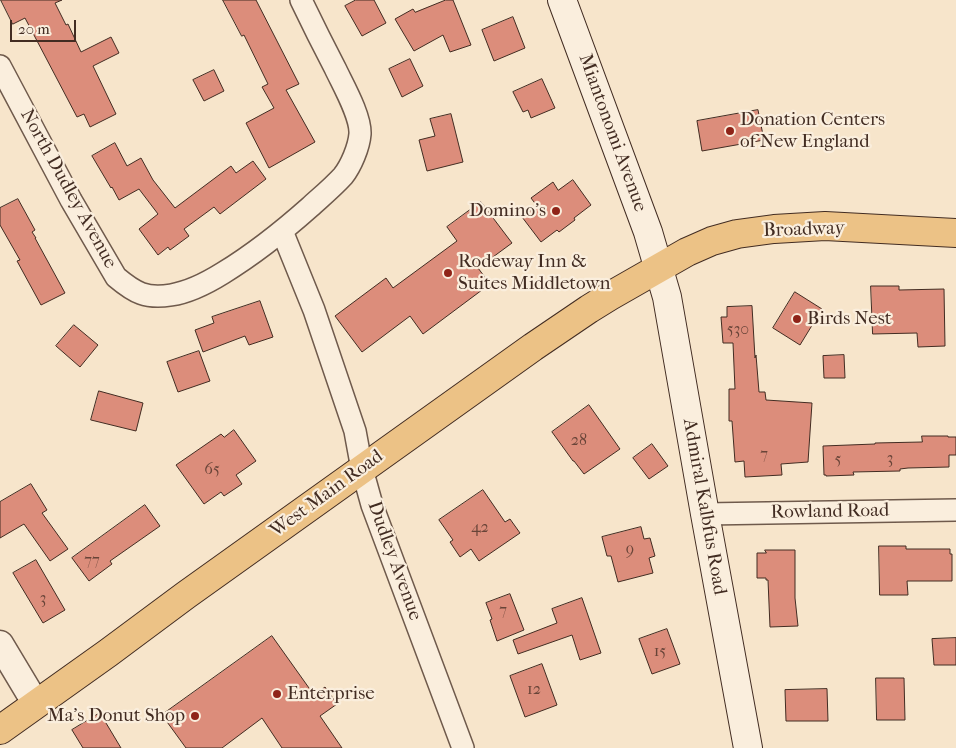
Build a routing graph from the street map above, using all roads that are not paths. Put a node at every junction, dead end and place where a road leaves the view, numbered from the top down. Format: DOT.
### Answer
graph roads {
  1 [pos="301,0"];
  2 [pos="562,0"];
  3 [pos="0,66"];
  4 [pos="282,231"];
  5 [pos="956,233"];
  6 [pos="659,267"];
  7 [pos="362,469"];
  8 [pos="956,510"];
  9 [pos="705,514"];
  10 [pos="0,644"];
  11 [pos="36,704"];
  12 [pos="0,730"];
  13 [pos="463,748"];
  14 [pos="748,748"];
  1 -- 4 [label="street, North Dudley Avenue"];
  2 -- 6 [label="main road, Miantonomi Avenue"];
  3 -- 4 [label="street, North Dudley Avenue"];
  4 -- 7 [label="street, Dudley Avenue"];
  5 -- 6 [label="main road, Broadway"];
  6 -- 7 [label="main road, West Main Road"];
  6 -- 9 [label="main road, Admiral Kalbfus Road"];
  7 -- 11 [label="main road, West Main Road"];
  7 -- 13 [label="street, Dudley Avenue"];
  8 -- 9 [label="street, Rowland Road"];
  9 -- 14 [label="main road, Admiral Kalbfus Road"];
  10 -- 11 [label="street"];
  11 -- 12 [label="main road, West Main Road"];
}
